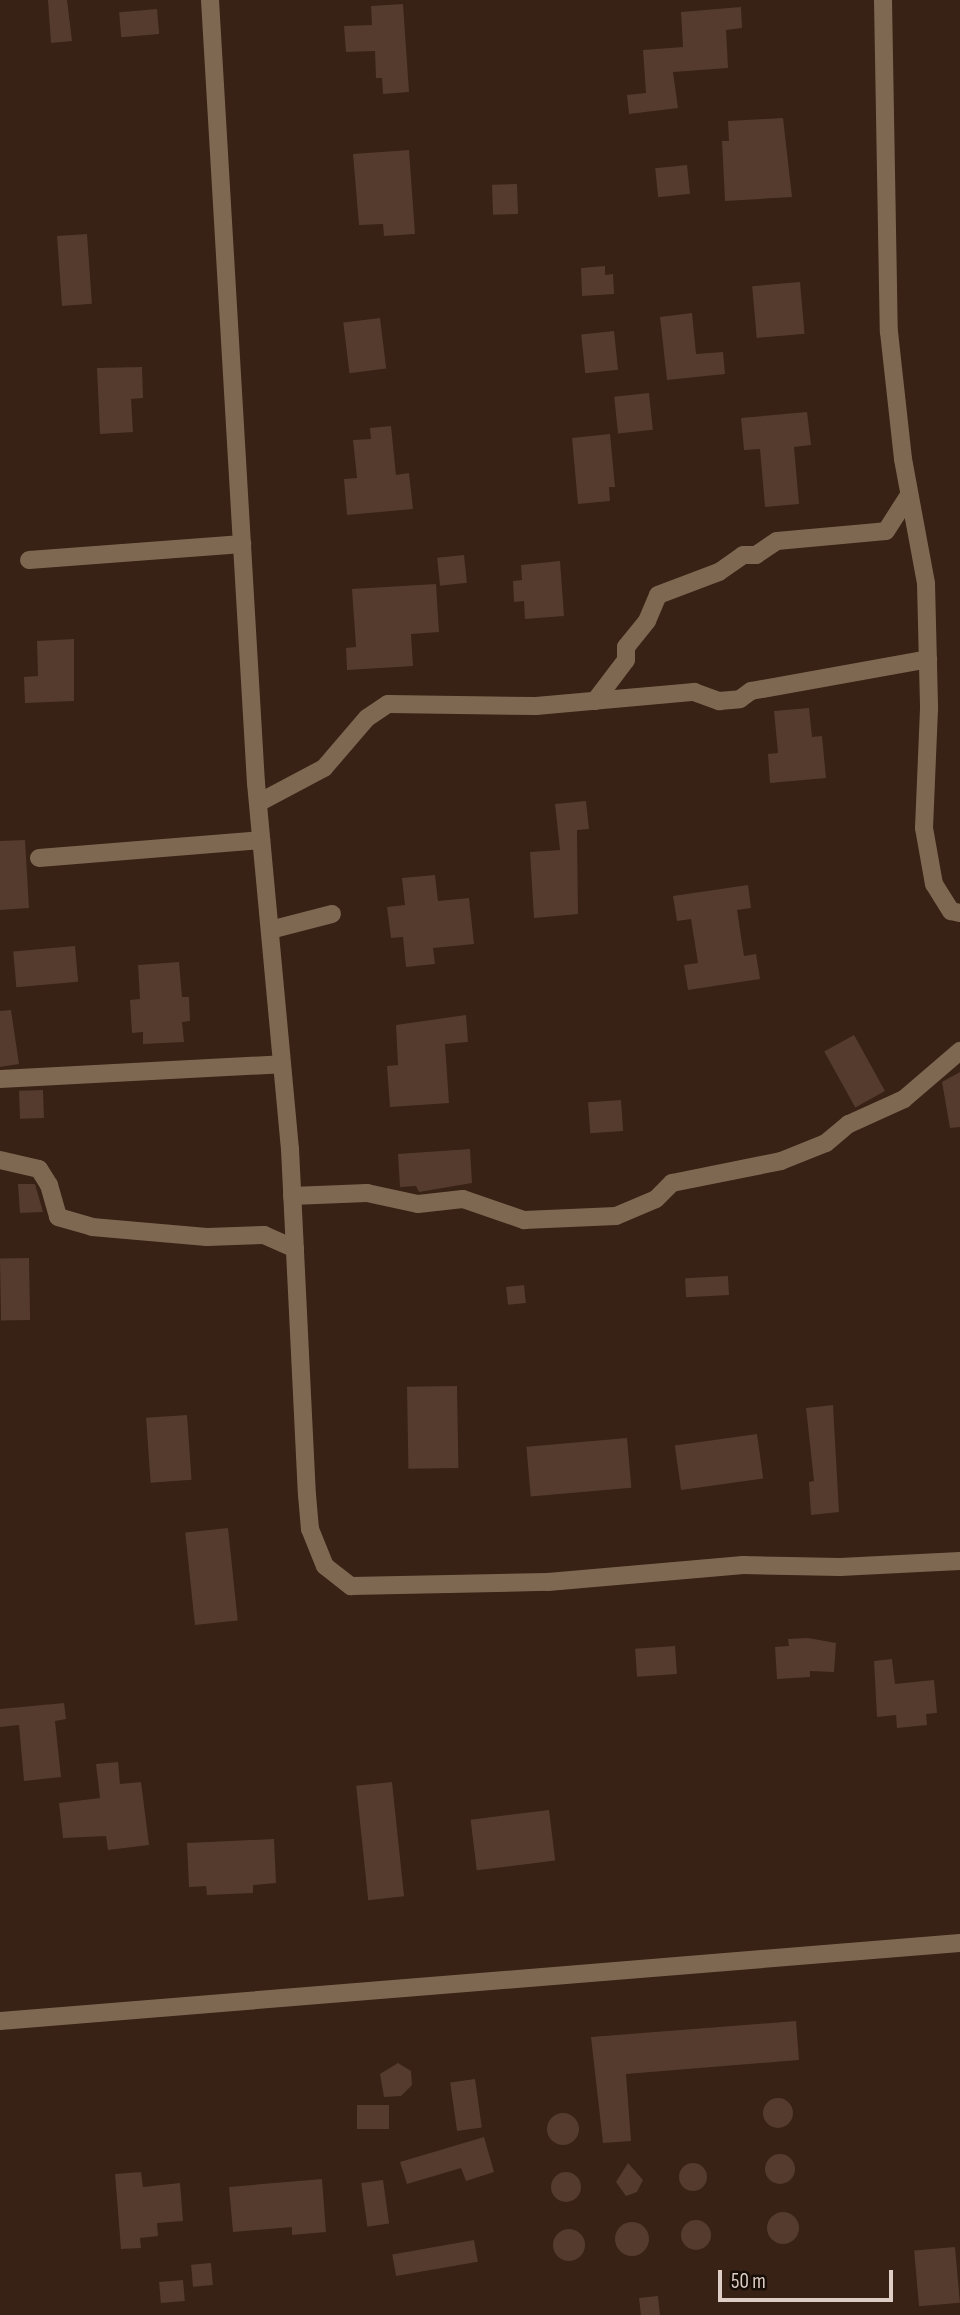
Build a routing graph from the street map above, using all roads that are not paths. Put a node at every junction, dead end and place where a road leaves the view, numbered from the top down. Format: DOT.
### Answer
graph roads {
  1 [pos="210,0"];
  2 [pos="883,0"];
  3 [pos="909,495"];
  4 [pos="242,544"];
  5 [pos="29,560"];
  6 [pos="928,659"];
  7 [pos="594,701"];
  8 [pos="258,803"];
  9 [pos="261,840"];
  10 [pos="40,858"];
  11 [pos="960,913"];
  12 [pos="332,914"];
  13 [pos="270,930"];
  14 [pos="960,1051"];
  15 [pos="282,1064"];
  16 [pos="0,1079"];
  17 [pos="0,1160"];
  18 [pos="292,1196"];
  19 [pos="295,1249"];
  20 [pos="960,1561"];
  21 [pos="960,1943"];
  22 [pos="0,2021"];
  1 -- 4 [label="street"];
  2 -- 3 [label="street"];
  3 -- 6 [label="street"];
  3 -- 7 [label="street"];
  4 -- 5 [label="street"];
  4 -- 8 [label="street"];
  6 -- 7 [label="street"];
  6 -- 11 [label="street"];
  7 -- 8 [label="street"];
  8 -- 9 [label="street"];
  9 -- 10 [label="street"];
  9 -- 13 [label="street"];
  12 -- 13 [label="street"];
  13 -- 15 [label="street"];
  14 -- 18 [label="street"];
  15 -- 16 [label="street"];
  15 -- 18 [label="street"];
  17 -- 19 [label="street"];
  18 -- 19 [label="street"];
  19 -- 20 [label="street"];
  21 -- 22 [label="street"];
}
